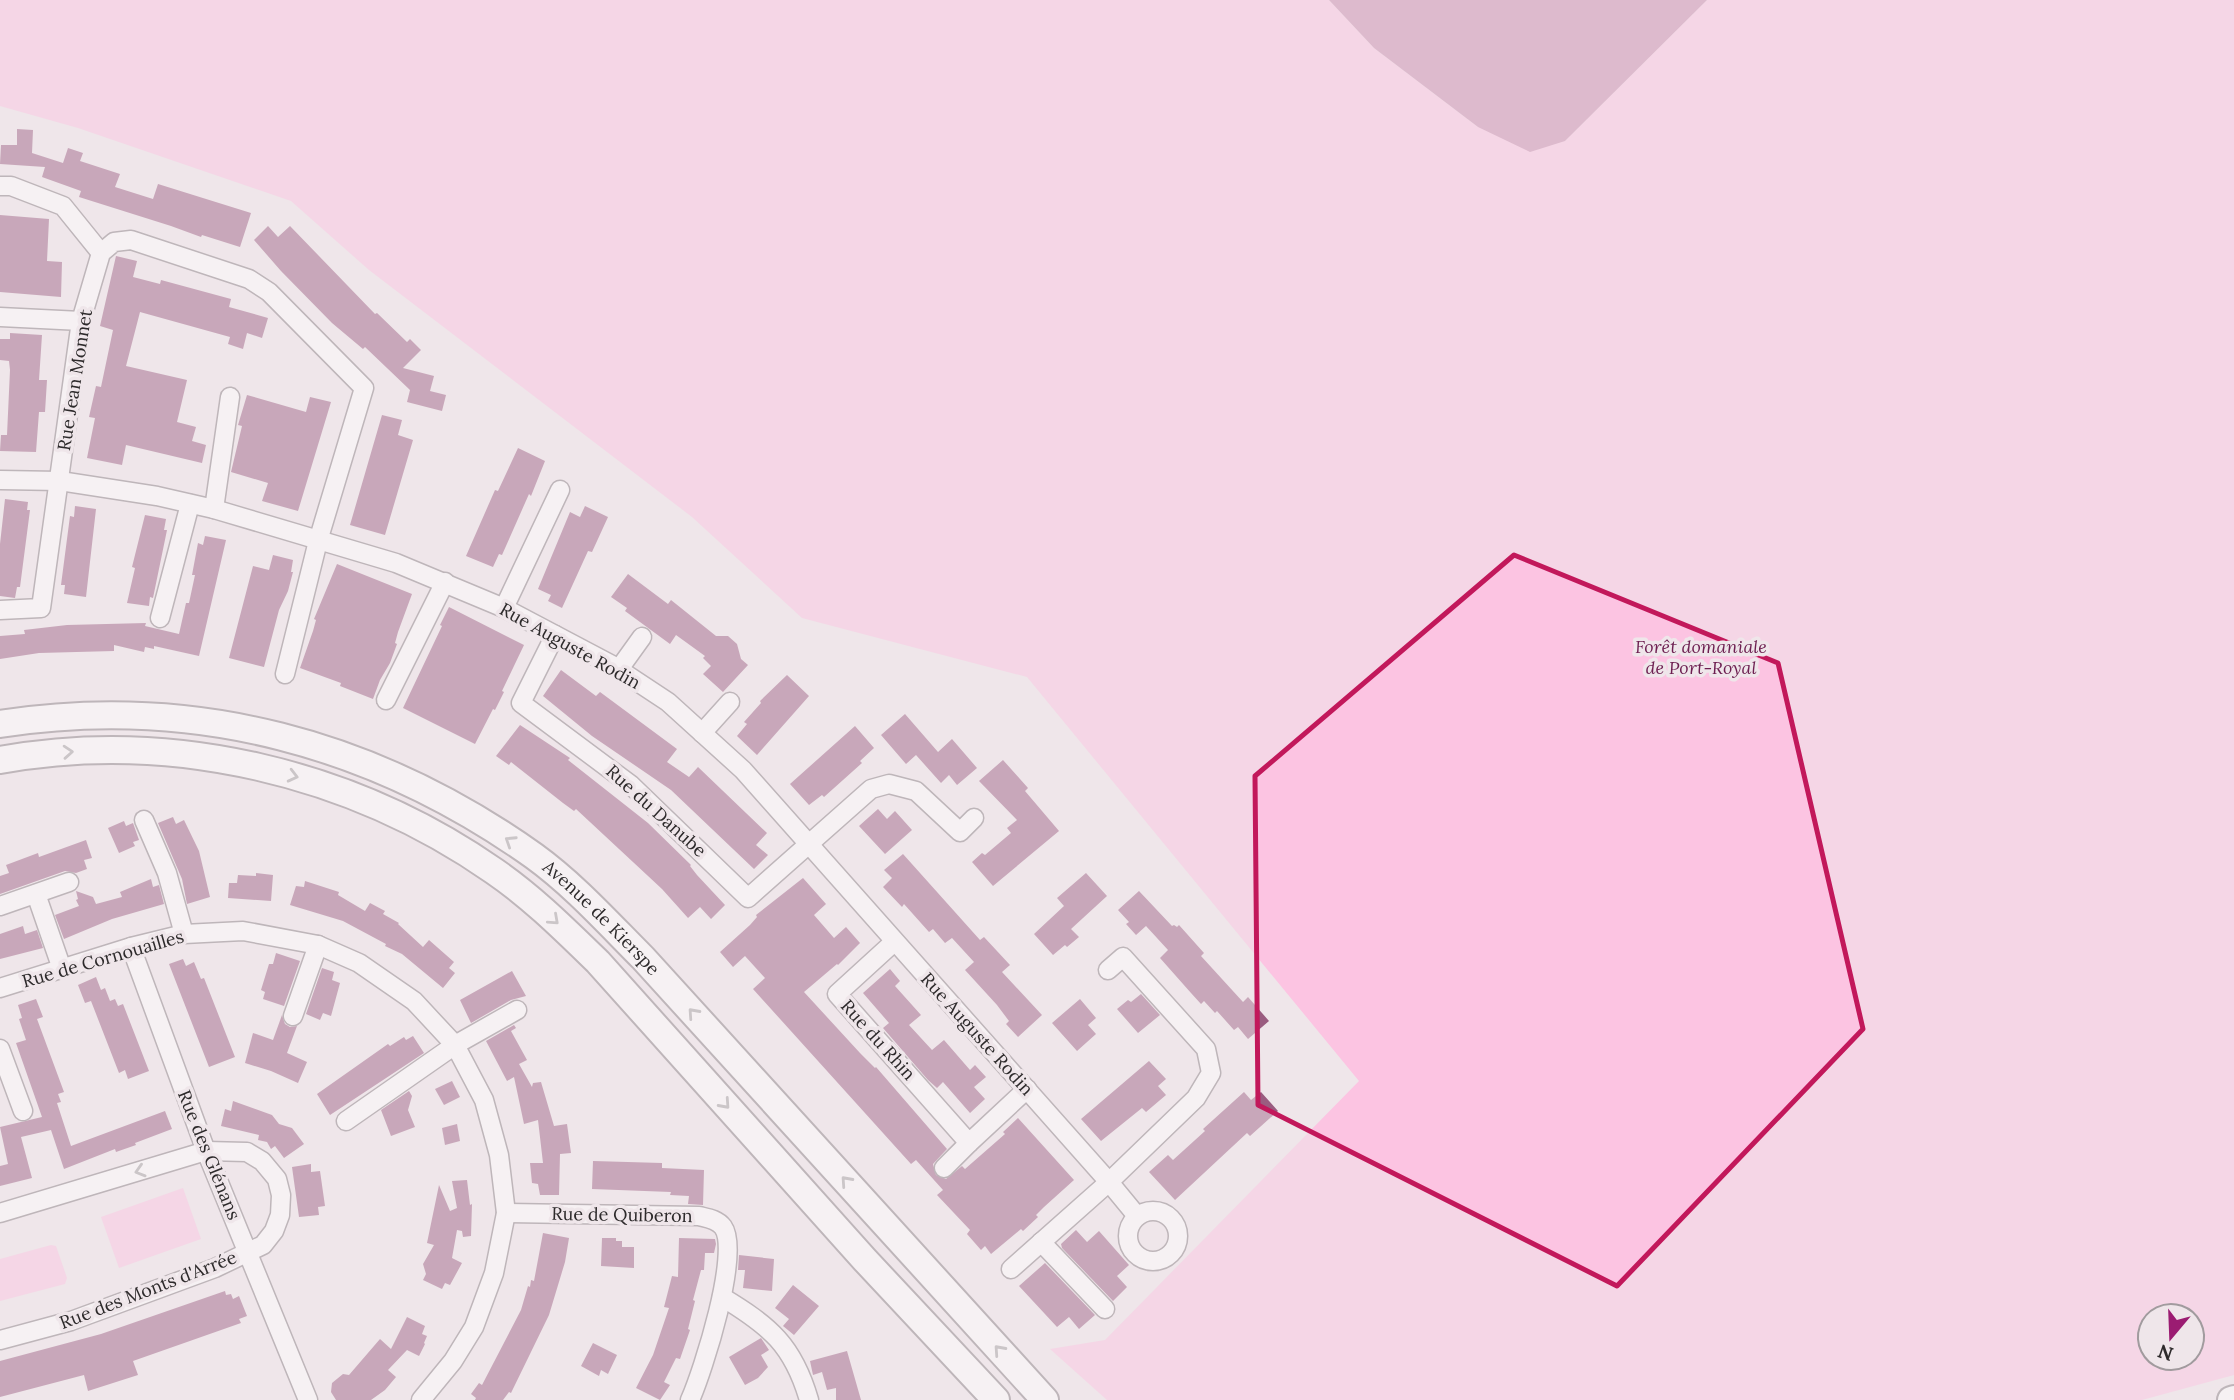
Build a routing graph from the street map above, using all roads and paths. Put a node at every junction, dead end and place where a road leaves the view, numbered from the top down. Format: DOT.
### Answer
graph roads {
  1 [pos="0,186"];
  2 [pos="101,253"];
  3 [pos="0,317"];
  4 [pos="81,321"];
  5 [pos="230,397"];
  6 [pos="0,480"];
  7 [pos="60,481"];
  8 [pos="560,490"];
  9 [pos="190,504"];
  10 [pos="214,509"];
  11 [pos="318,541"];
  12 [pos="445,582"];
  13 [pos="504,608"];
  14 [pos="0,610"];
  15 [pos="160,618"];
  16 [pos="555,635"];
  17 [pos="642,637"];
  18 [pos="619,669"];
  19 [pos="285,674"];
  20 [pos="386,700"];
  21 [pos="730,702"];
  22 [pos="0,724"];
  23 [pos="702,733"];
  24 [pos="0,760"];
  25 [pos="974,818"];
  26 [pos="144,820"];
  27 [pos="807,844"];
  28 [pos="69,882"];
  29 [pos="36,894"];
  30 [pos="0,906"];
  31 [pos="184,934"];
  32 [pos="894,942"];
  33 [pos="317,945"];
  34 [pos="131,947"];
  35 [pos="62,969"];
  36 [pos="1108,970"];
  37 [pos="0,988"];
  38 [pos="517,1010"];
  39 [pos="293,1016"];
  40 [pos="455,1045"];
  41 [pos="0,1049"];
  42 [pos="1027,1088"];
  43 [pos="23,1111"];
  44 [pos="346,1121"];
  45 [pos="969,1143"];
  46 [pos="206,1151"];
  47 [pos="944,1168"];
  48 [pos="1109,1182"];
  49 [pos="0,1213"];
  50 [pos="506,1213"];
  51 [pos="1137,1216"];
  52 [pos="1041,1242"];
  53 [pos="248,1251"];
  54 [pos="1011,1269"];
  55 [pos="722,1297"];
  56 [pos="1105,1309"];
  57 [pos="0,1340"];
  58 [pos="308,1400"];
  59 [pos="421,1400"];
  60 [pos="690,1400"];
  61 [pos="809,1400"];
  62 [pos="996,1400"];
  63 [pos="1045,1400"];
  1 -- 2 [label="street"];
  2 -- 4 [label="street, Rue Jean Monnet"];
  2 -- 11 [label="street"];
  3 -- 4 [label="street"];
  4 -- 7 [label="street, Rue Jean Monnet"];
  5 -- 10 [label="street"];
  6 -- 7 [label="street, Rue Auguste Rodin"];
  7 -- 9 [label="street, Rue Auguste Rodin"];
  7 -- 14 [label="street, Rue Jean Monnet"];
  8 -- 13 [label="street"];
  9 -- 10 [label="street, Rue Auguste Rodin"];
  9 -- 15 [label="street"];
  10 -- 11 [label="street, Rue Auguste Rodin"];
  11 -- 12 [label="street, Rue Auguste Rodin"];
  11 -- 19 [label="street"];
  12 -- 13 [label="street, Rue Auguste Rodin"];
  12 -- 20 [label="street"];
  13 -- 16 [label="street, Rue Auguste Rodin"];
  16 -- 18 [label="street, Rue Auguste Rodin"];
  16 -- 27 [label="street, Rue du Danube"];
  17 -- 18 [label="street"];
  18 -- 23 [label="street, Rue Auguste Rodin"];
  21 -- 23 [label="street"];
  63 -- 22 [label="main road, Avenue de Kierspe, one-way"];
  23 -- 27 [label="street, Rue Auguste Rodin"];
  24 -- 62 [label="main road, Avenue de Kierspe, one-way"];
  25 -- 27 [label="street"];
  26 -- 31 [label="street"];
  27 -- 32 [label="street, Rue Auguste Rodin"];
  28 -- 29 [label="street"];
  29 -- 30 [label="street"];
  29 -- 35 [label="street"];
  31 -- 33 [label="street, Rue de Cornouailles"];
  31 -- 34 [label="street, Rue de Cornouailles"];
  32 -- 42 [label="street, Rue Auguste Rodin"];
  32 -- 45 [label="street, Rue du Rhin"];
  33 -- 39 [label="street"];
  33 -- 40 [label="street, Rue de Cornouailles"];
  34 -- 35 [label="street, Rue de Cornouailles"];
  34 -- 46 [label="street, Rue des Glénans"];
  35 -- 37 [label="street, Rue de Cornouailles"];
  36 -- 48 [label="street"];
  38 -- 40 [label="street"];
  40 -- 44 [label="street"];
  40 -- 50 [label="street, Rue de Cornouailles"];
  41 -- 43 [label="street"];
  42 -- 45 [label="street"];
  42 -- 48 [label="street, Rue Auguste Rodin"];
  45 -- 47 [label="street"];
  46 -- 49 [label="street, Rue des Monts d'Arrée, one-way"];
  46 -- 53 [label="street, Rue des Glénans"];
  46 -- 53 [label="street, Rue des Monts d'Arrée"];
  48 -- 51 [label="street, Rue Auguste Rodin"];
  48 -- 52 [label="street"];
  50 -- 55 [label="street, Rue de Quiberon"];
  50 -- 59 [label="street, Rue de Cornouailles"];
  52 -- 54 [label="street"];
  52 -- 56 [label="street"];
  53 -- 57 [label="street, Rue des Monts d'Arrée"];
  53 -- 58 [label="street, Rue des Glénans"];
  55 -- 60 [label="street, Rue de Quiberon"];
  55 -- 61 [label="street"];
}
